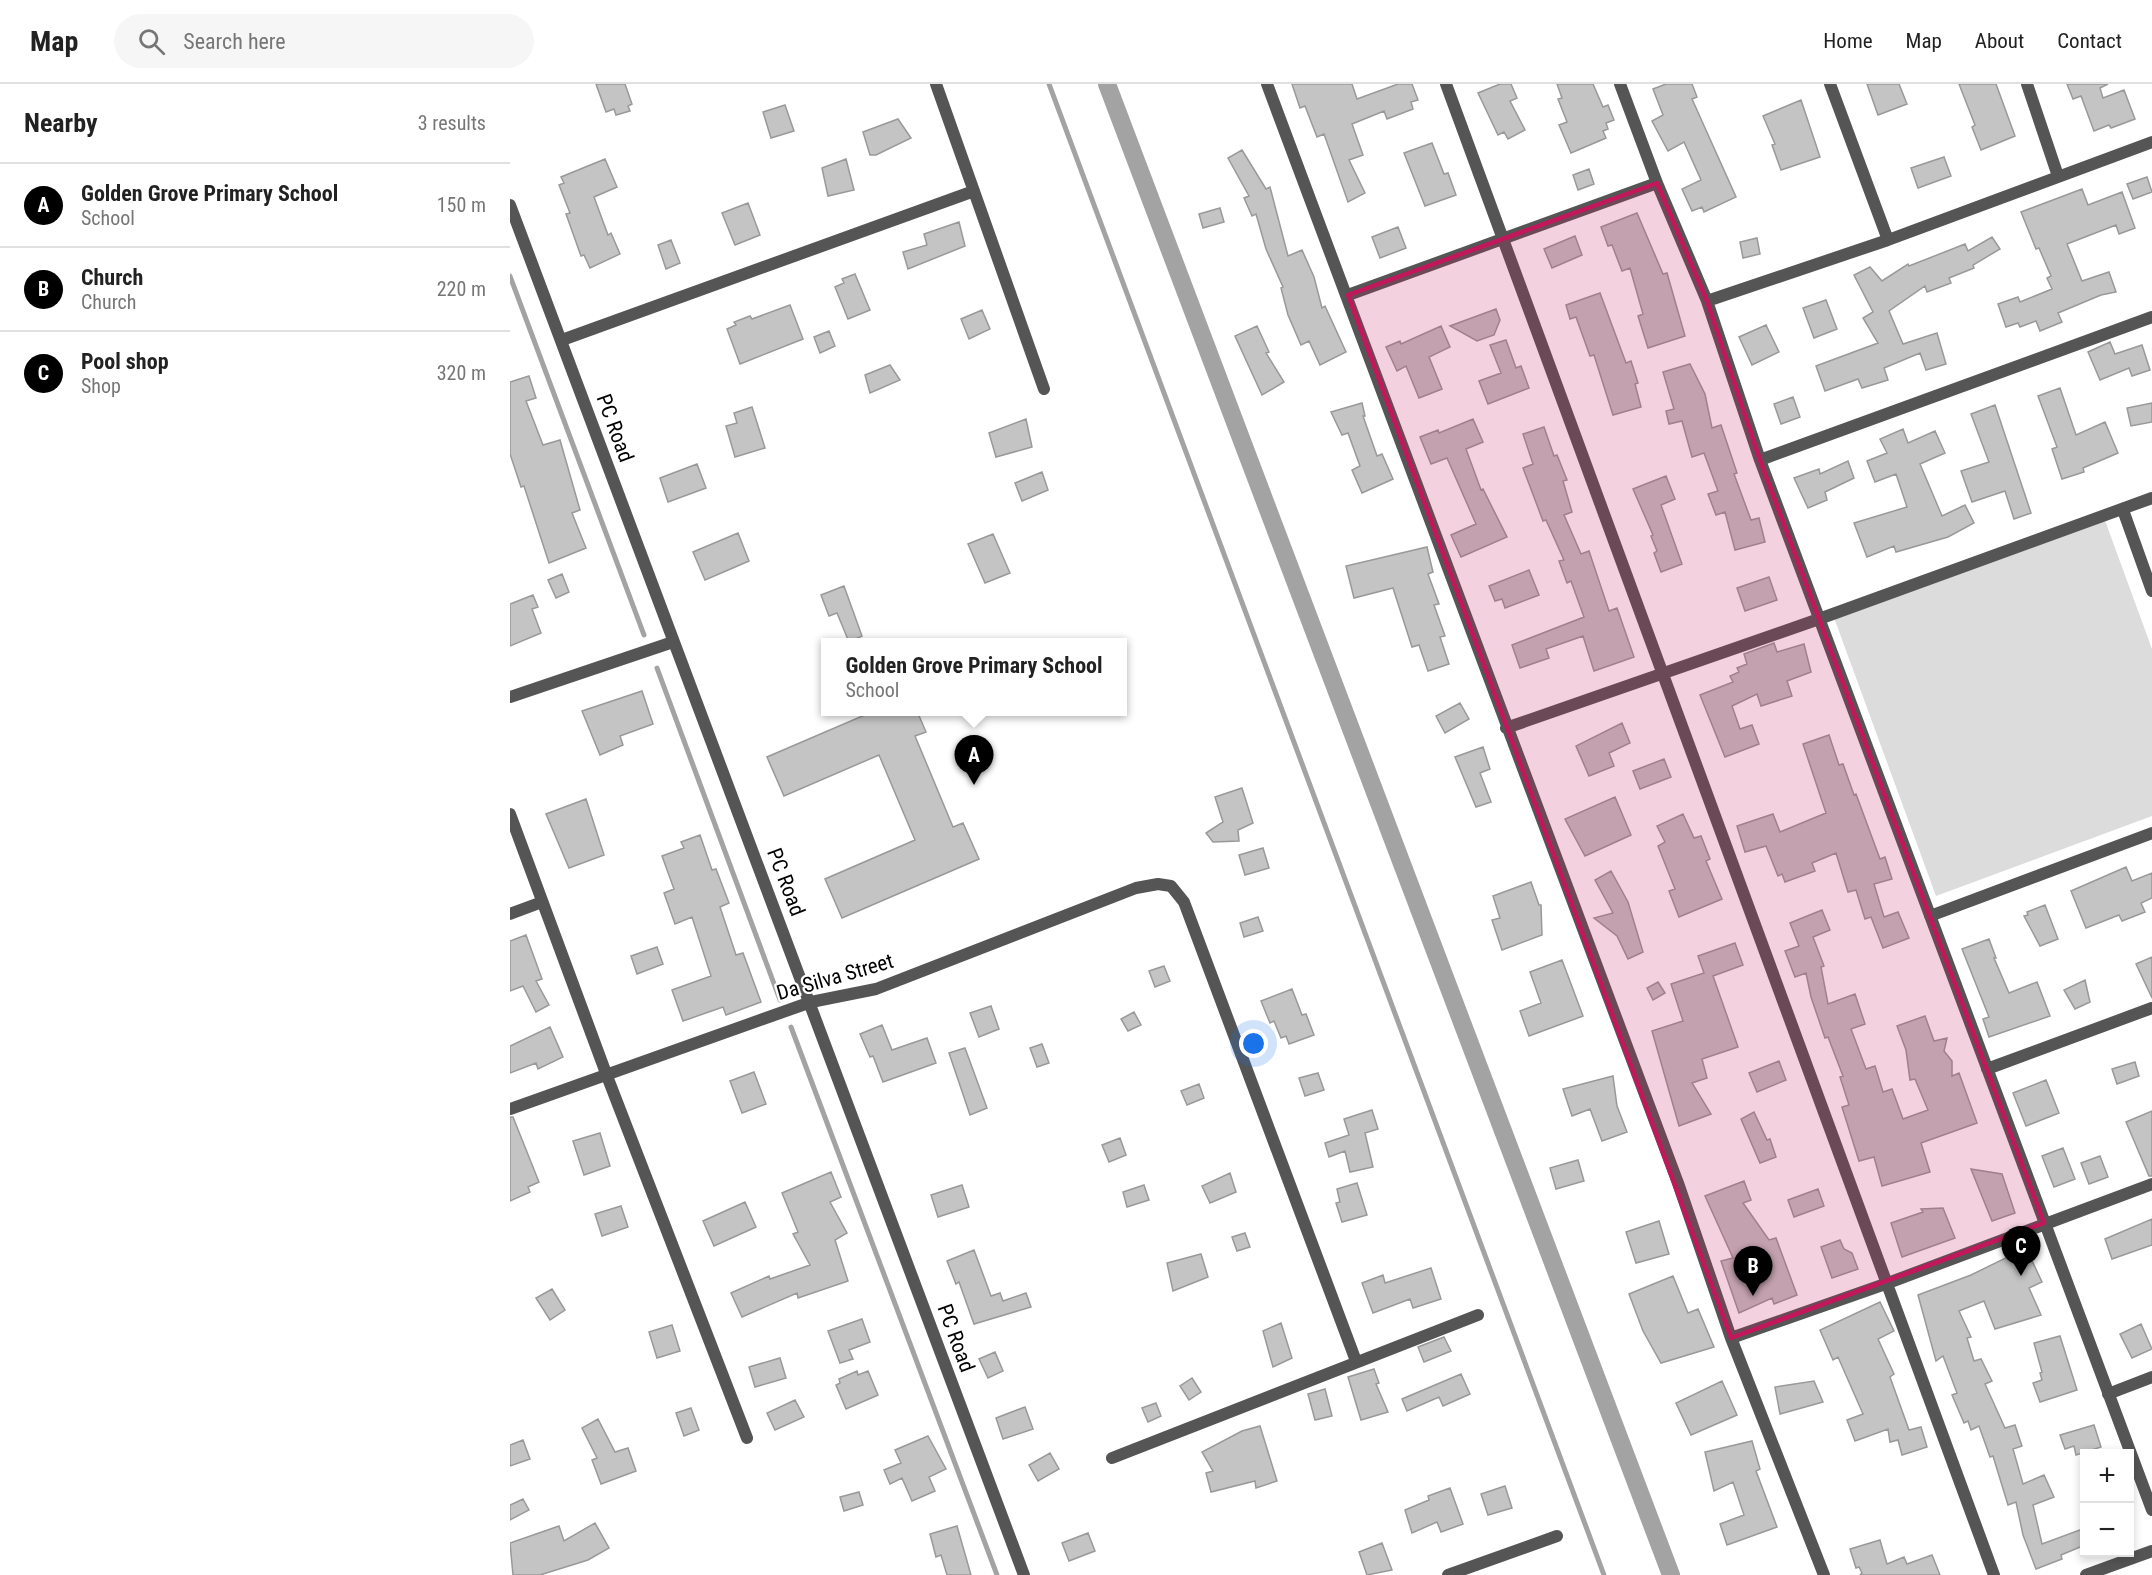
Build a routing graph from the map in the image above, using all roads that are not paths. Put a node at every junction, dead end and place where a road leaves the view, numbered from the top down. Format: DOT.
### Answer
graph roads {
  1 [pos="936,84"];
  2 [pos="1268,84"];
  3 [pos="1446,84"];
  4 [pos="1620,84"];
  5 [pos="1830,84"];
  6 [pos="2027,84"];
  7 [pos="2152,142"];
  8 [pos="2058,176"];
  9 [pos="1657,183"];
  10 [pos="974,191"];
  11 [pos="510,205"];
  12 [pos="1502,240"];
  13 [pos="1888,240"];
  14 [pos="1348,295"];
  15 [pos="1707,301"];
  16 [pos="2152,317"];
  17 [pos="562,340"];
  18 [pos="1044,389"];
  19 [pos="1760,460"];
  20 [pos="2152,498"];
  21 [pos="2123,510"];
  22 [pos="2152,591"];
  23 [pos="1820,619"];
  24 [pos="673,642"];
  25 [pos="1664,672"];
  26 [pos="510,697"];
  27 [pos="1506,728"];
  28 [pos="510,814"];
  29 [pos="2152,833"];
  30 [pos="542,903"];
  31 [pos="510,914"];
  32 [pos="1930,916"];
  33 [pos="811,1002"];
  34 [pos="2152,1008"];
  35 [pos="1987,1069"];
  36 [pos="607,1076"];
  37 [pos="510,1109"];
  38 [pos="2152,1184"];
  39 [pos="2044,1223"];
  40 [pos="1888,1283"];
  41 [pos="1478,1315"];
  42 [pos="1731,1338"];
  43 [pos="1356,1361"];
  44 [pos="2152,1377"];
  45 [pos="2108,1394"];
  46 [pos="747,1438"];
  47 [pos="1112,1458"];
  48 [pos="2152,1510"];
  49 [pos="1557,1536"];
  50 [pos="2152,1551"];
  51 [pos="1024,1575"];
  52 [pos="1448,1575"];
  53 [pos="1824,1575"];
  54 [pos="1994,1575"];
  55 [pos="2086,1575"];
  1 -- 10 [label="street"];
  2 -- 14 [label="street"];
  3 -- 12 [label="street"];
  4 -- 9 [label="street"];
  5 -- 13 [label="street"];
  6 -- 8 [label="street"];
  7 -- 8 [label="street"];
  8 -- 13 [label="street"];
  9 -- 12 [label="street"];
  9 -- 15 [label="street"];
  10 -- 17 [label="street"];
  10 -- 18 [label="street"];
  11 -- 17 [label="street, PC Road"];
  12 -- 14 [label="street"];
  12 -- 25 [label="street"];
  13 -- 15 [label="street"];
  14 -- 27 [label="street"];
  15 -- 19 [label="street"];
  16 -- 19 [label="street"];
  17 -- 24 [label="street, PC Road"];
  19 -- 23 [label="street"];
  20 -- 21 [label="street"];
  21 -- 22 [label="street"];
  21 -- 23 [label="street"];
  23 -- 25 [label="street"];
  23 -- 32 [label="street"];
  24 -- 26 [label="street"];
  24 -- 33 [label="street, PC Road"];
  25 -- 27 [label="street"];
  25 -- 40 [label="street"];
  27 -- 42 [label="street"];
  28 -- 30 [label="street"];
  29 -- 32 [label="street"];
  30 -- 31 [label="street"];
  30 -- 36 [label="street"];
  32 -- 35 [label="street"];
  33 -- 36 [label="street, Da Silva Street"];
  33 -- 43 [label="street, Da Silva Street"];
  33 -- 51 [label="street, PC Road"];
  34 -- 35 [label="street"];
  35 -- 39 [label="street"];
  36 -- 37 [label="street, Da Silva Street"];
  36 -- 46 [label="street"];
  38 -- 39 [label="street"];
  39 -- 40 [label="street"];
  39 -- 45 [label="street"];
  40 -- 42 [label="street"];
  40 -- 54 [label="street"];
  41 -- 43 [label="street"];
  42 -- 53 [label="street"];
  43 -- 47 [label="street"];
  44 -- 45 [label="street"];
  45 -- 48 [label="street"];
  49 -- 52 [label="street"];
  50 -- 55 [label="street"];
}
